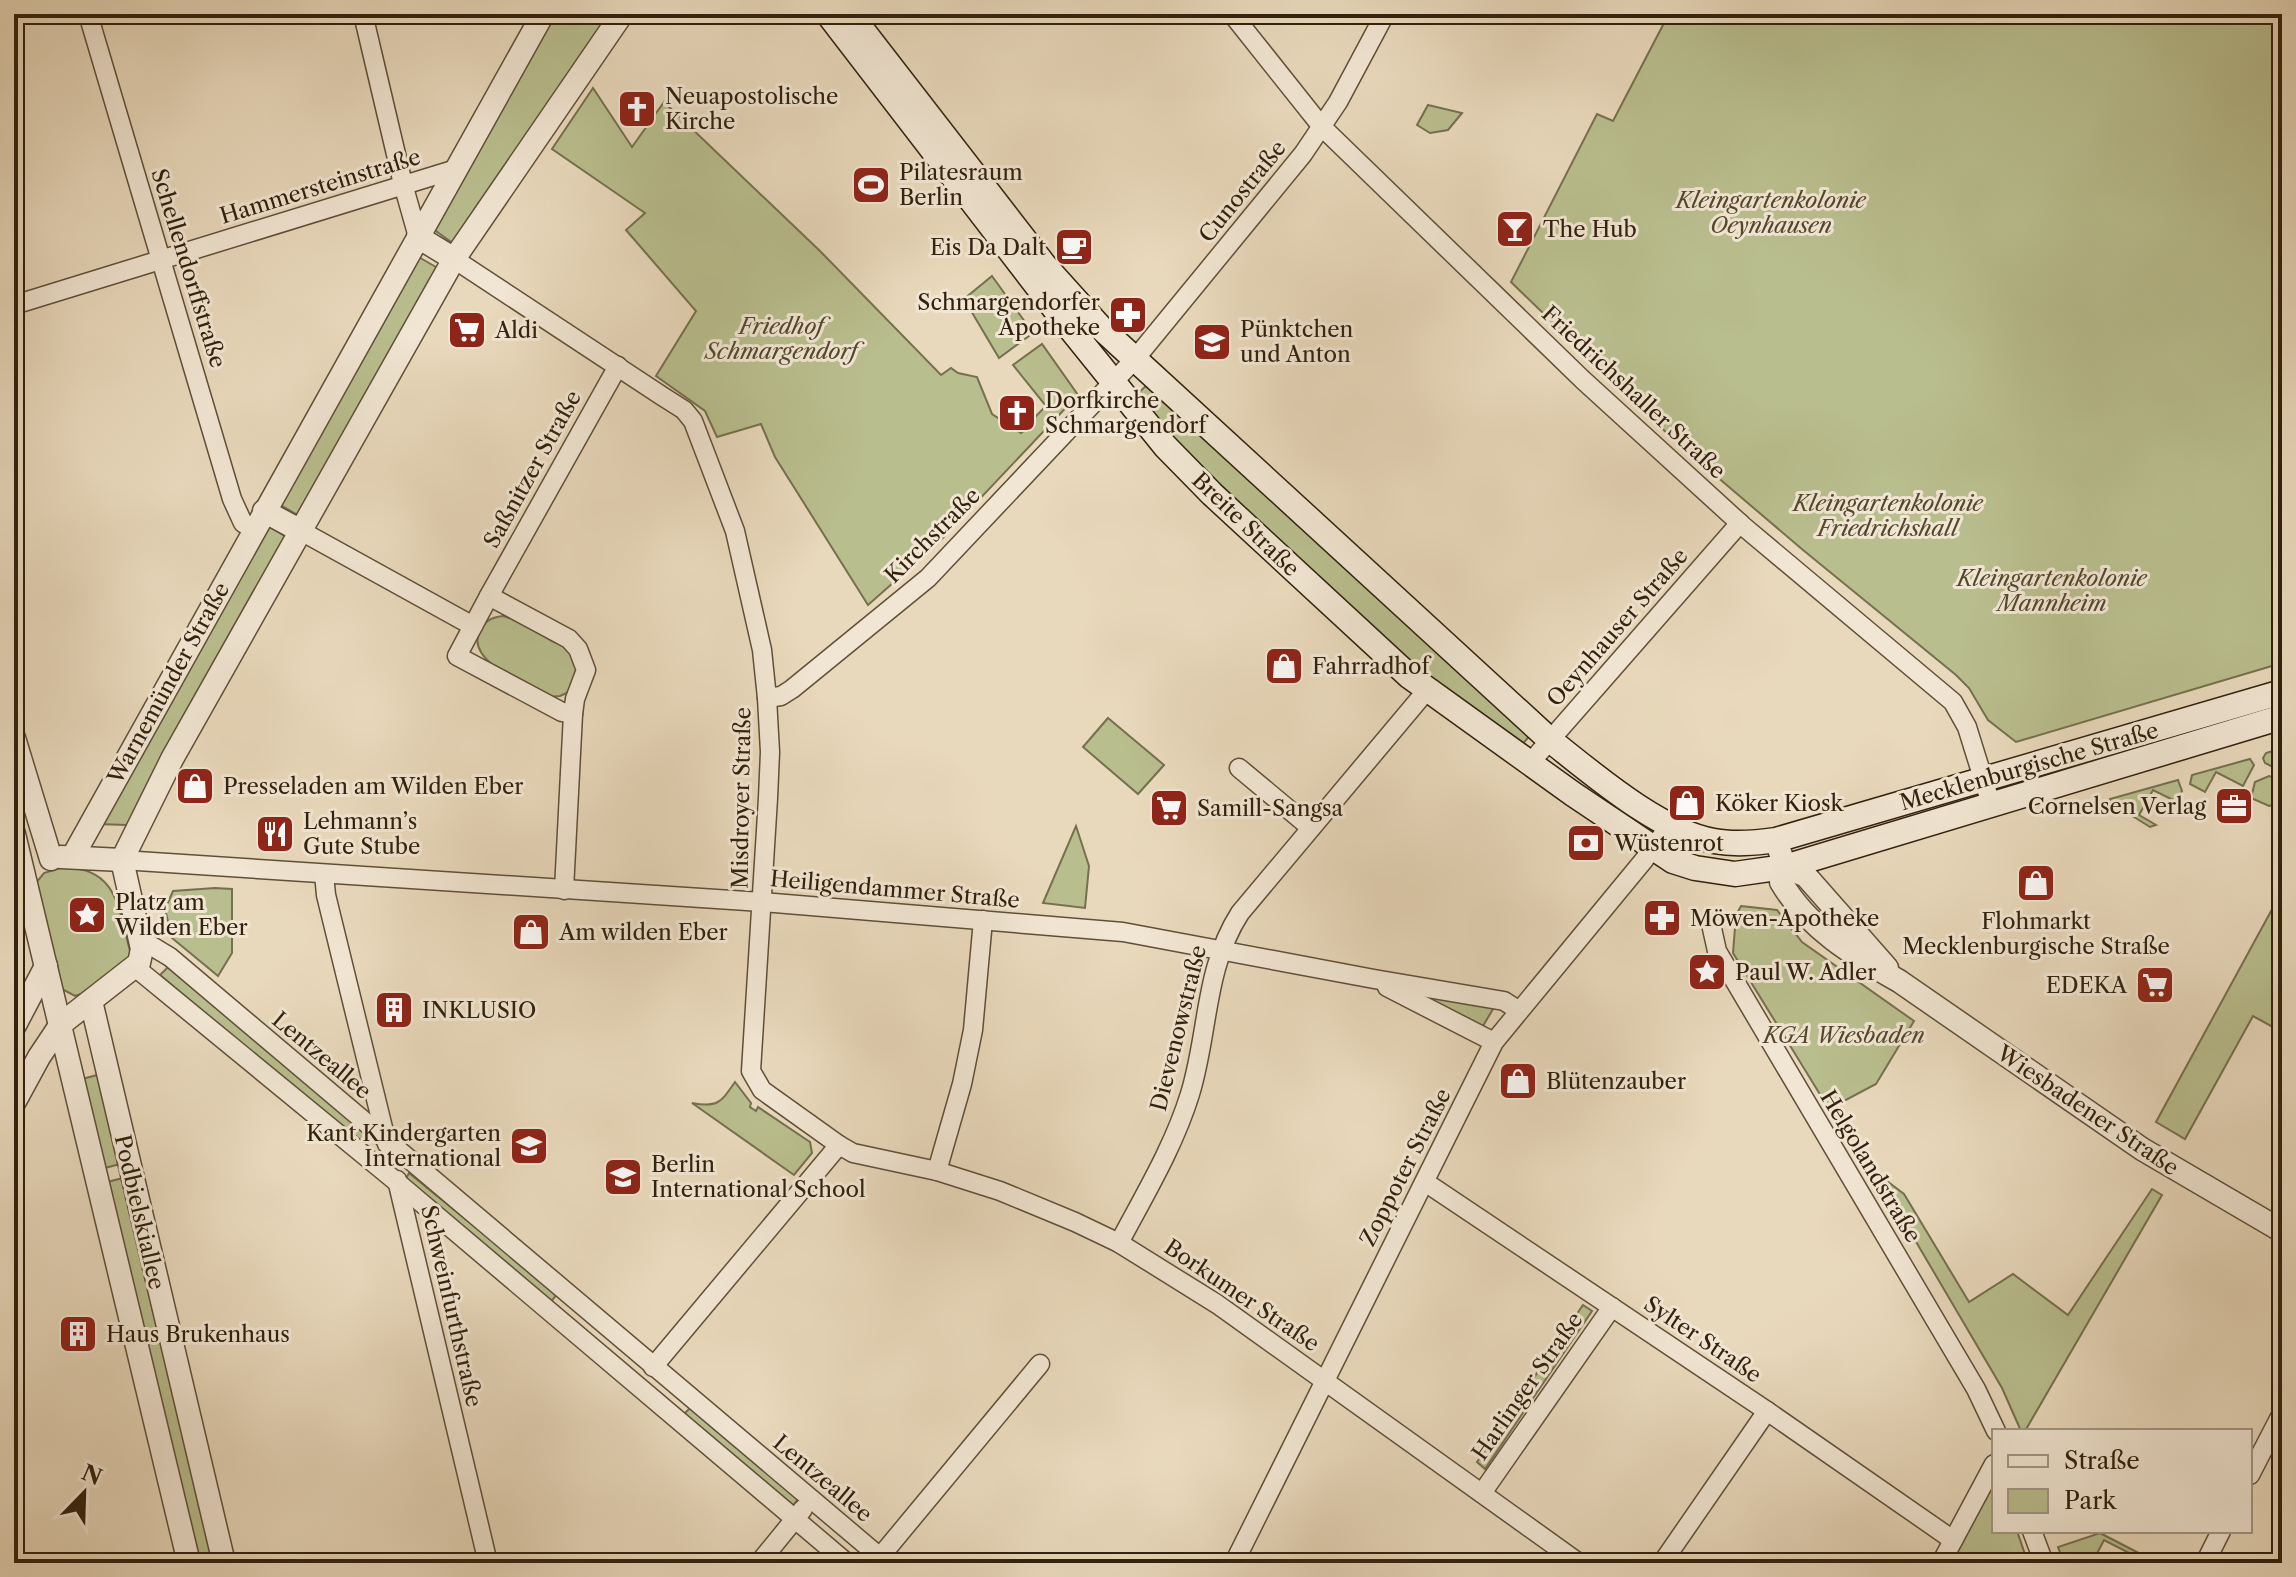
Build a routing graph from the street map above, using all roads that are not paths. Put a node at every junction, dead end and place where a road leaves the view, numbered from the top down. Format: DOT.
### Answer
graph roads {
  1 [pos="88,14"];
  2 [pos="363,14"];
  3 [pos="543,14"];
  4 [pos="622,14"];
  5 [pos="828,14"];
  6 [pos="850,14"];
  7 [pos="1232,14"];
  8 [pos="1385,14"];
  9 [pos="1322,127"];
  10 [pos="456,169"];
  11 [pos="403,184"];
  12 [pos="418,237"];
  13 [pos="454,259"];
  14 [pos="161,260"];
  15 [pos="14,305"];
  16 [pos="1135,359"];
  17 [pos="618,366"];
  18 [pos="1113,382"];
  19 [pos="259,520"];
  20 [pos="1740,523"];
  21 [pos="301,531"];
  22 [pos="489,596"];
  23 [pos="473,626"];
  24 [pos="1427,690"];
  25 [pos="2282,692"];
  26 [pos="767,698"];
  27 [pos="573,714"];
  28 [pos="2282,717"];
  29 [pos="14,738"];
  30 [pos="1550,740"];
  31 [pos="1530,763"];
  32 [pos="1239,768"];
  33 [pos="1988,792"];
  34 [pos="1670,825"];
  35 [pos="1311,828"];
  36 [pos="14,834"];
  37 [pos="1776,840"];
  38 [pos="1653,849"];
  39 [pos="122,860"];
  40 [pos="36,866"];
  41 [pos="1785,867"];
  42 [pos="324,874"];
  43 [pos="564,890"];
  44 [pos="762,902"];
  45 [pos="983,920"];
  46 [pos="1711,924"];
  47 [pos="140,939"];
  48 [pos="1221,950"];
  49 [pos="46,966"];
  50 [pos="136,968"];
  51 [pos="1374,979"];
  52 [pos="91,1001"];
  53 [pos="1518,1010"];
  54 [pos="61,1024"];
  55 [pos="14,1027"];
  56 [pos="1494,1042"];
  57 [pos="14,1103"];
  58 [pos="386,1142"];
  59 [pos="839,1145"];
  60 [pos="130,1166"];
  61 [pos="937,1171"];
  62 [pos="97,1174"];
  63 [pos="1425,1182"];
  64 [pos="398,1183"];
  65 [pos="2282,1231"];
  66 [pos="1119,1243"];
  67 [pos="1612,1307"];
  68 [pos="617,1336"];
  69 [pos="601,1355"];
  70 [pos="1040,1364"];
  71 [pos="653,1367"];
  72 [pos="1324,1380"];
  73 [pos="691,1398"];
  74 [pos="1767,1411"];
  75 [pos="2282,1413"];
  76 [pos="674,1417"];
  77 [pos="1995,1429"];
  78 [pos="1992,1468"];
  79 [pos="2252,1471"];
  80 [pos="1482,1493"];
  81 [pos="811,1499"];
  82 [pos="795,1519"];
  83 [pos="2033,1533"];
  84 [pos="2220,1533"];
  85 [pos="1953,1540"];
  86 [pos="883,1560"];
  87 [pos="189,1563"];
  88 [pos="224,1563"];
  89 [pos="488,1563"];
  90 [pos="759,1563"];
  91 [pos="847,1563"];
  92 [pos="1234,1563"];
  93 [pos="1579,1563"];
  94 [pos="1662,1563"];
  95 [pos="1941,1563"];
  96 [pos="2044,1563"];
  97 [pos="2205,1563"];
  1 -- 14 [label="street, Schellendorffstraße"];
  2 -- 11 [label="street"];
  3 -- 10 [label="street, Warnemünder Straße"];
  4 -- 13 [label="street, Warnemünder Straße"];
  5 -- 18 [label="main road, Breite Straße"];
  6 -- 16 [label="main road, Breite Straße"];
  7 -- 9 [label="street, Friedrichshaller Straße"];
  8 -- 9 [label="street, Cunostraße"];
  9 -- 16 [label="street, Cunostraße"];
  9 -- 20 [label="street, Friedrichshaller Straße"];
  10 -- 11 [label="street, Hammersteinstraße"];
  10 -- 12 [label="street, Warnemünder Straße"];
  11 -- 12 [label="street"];
  11 -- 14 [label="street, Hammersteinstraße"];
  12 -- 13 [label="street"];
  12 -- 19 [label="street, Warnemünder Straße"];
  13 -- 17 [label="street, Misdroyer Straße"];
  13 -- 21 [label="street, Warnemünder Straße"];
  14 -- 15 [label="street, Hammersteinstraße"];
  14 -- 19 [label="street, Schellendorffstraße"];
  16 -- 18 [label="street, Cunostraße"];
  16 -- 30 [label="main road, Breite Straße"];
  17 -- 22 [label="street, Saßnitzer Straße"];
  17 -- 26 [label="street, Misdroyer Straße"];
  18 -- 24 [label="main road, Breite Straße"];
  18 -- 26 [label="street, Kirchstraße"];
  19 -- 21 [label="street"];
  19 -- 40 [label="street, Warnemünder Straße"];
  20 -- 30 [label="street, Oeynhauser Straße"];
  20 -- 33 [label="street, Friedrichshaller Straße"];
  21 -- 23 [label="street"];
  21 -- 39 [label="street, Warnemünder Straße"];
  22 -- 23 [label="street, Saßnitzer Straße"];
  22 -- 27 [label="street"];
  23 -- 27 [label="street, Saßnitzer Straße"];
  24 -- 31 [label="main road, Breite Straße"];
  24 -- 35 [label="street, Dievenowstraße"];
  25 -- 33 [label="main road, Mecklenburgische Straße"];
  26 -- 44 [label="street, Misdroyer Straße"];
  27 -- 43 [label="street"];
  28 -- 33 [label="main road, Mecklenburgische Straße"];
  29 -- 40 [label="street"];
  30 -- 31 [label="street, Oeynhauser Straße"];
  30 -- 34 [label="main road, Breite Straße"];
  31 -- 38 [label="main road, Breite Straße"];
  32 -- 35 [label="street"];
  33 -- 37 [label="main road, Mecklenburgische Straße"];
  33 -- 41 [label="main road, Mecklenburgische Straße"];
  34 -- 37 [label="main road, Breite Straße"];
  34 -- 38 [label="street, Zoppoter Straße"];
  35 -- 48 [label="street, Dievenowstraße"];
  36 -- 40 [label="street"];
  37 -- 41 [label="street"];
  38 -- 41 [label="main road, Breite Straße"];
  38 -- 53 [label="street, Zoppoter Straße"];
  39 -- 40 [label="street"];
  39 -- 42 [label="street, Heiligendammer Straße"];
  39 -- 47 [label="street"];
  40 -- 49 [label="street"];
  41 -- 65 [label="street, Wiesbadener Straße"];
  42 -- 43 [label="street, Heiligendammer Straße"];
  42 -- 58 [label="street, Schweinfurthstraße"];
  43 -- 44 [label="street, Heiligendammer Straße"];
  44 -- 45 [label="street, Heiligendammer Straße"];
  44 -- 59 [label="street, Misdroyer Straße"];
  45 -- 48 [label="street, Heiligendammer Straße"];
  45 -- 61 [label="street"];
  46 -- 77 [label="street, Helgolandstraße"];
  47 -- 50 [label="street"];
  47 -- 58 [label="street, Lentzeallee"];
  48 -- 51 [label="street, Heiligendammer Straße"];
  48 -- 66 [label="street, Dievenowstraße"];
  49 -- 54 [label="street"];
  49 -- 55 [label="street"];
  50 -- 52 [label="street"];
  50 -- 64 [label="street"];
  51 -- 53 [label="street, Heiligendammer Straße"];
  51 -- 56 [label="street, Heiligendammer Straße"];
  52 -- 54 [label="street"];
  52 -- 60 [label="street, Podbielskiallee"];
  53 -- 56 [label="street, Zoppoter Straße"];
  54 -- 57 [label="street"];
  54 -- 62 [label="street, Podbielskiallee"];
  56 -- 63 [label="street, Zoppoter Straße"];
  58 -- 64 [label="street, Schweinfurthstraße"];
  58 -- 68 [label="street, Lentzeallee"];
  59 -- 61 [label="street, Borkumer Straße"];
  59 -- 71 [label="street"];
  60 -- 62 [label="street"];
  60 -- 88 [label="street, Podbielskiallee"];
  61 -- 66 [label="street, Borkumer Straße"];
  62 -- 87 [label="street, Podbielskiallee"];
  63 -- 67 [label="street, Sylter Straße"];
  63 -- 72 [label="street, Zoppoter Straße"];
  64 -- 69 [label="street"];
  64 -- 89 [label="street, Schweinfurthstraße"];
  66 -- 72 [label="street, Borkumer Straße"];
  67 -- 74 [label="street, Sylter Straße"];
  67 -- 80 [label="street, Harlinger Straße"];
  68 -- 69 [label="street"];
  68 -- 71 [label="street, Lentzeallee"];
  69 -- 76 [label="street"];
  70 -- 86 [label="street"];
  71 -- 73 [label="street, Lentzeallee"];
  72 -- 80 [label="street, Borkumer Straße"];
  72 -- 92 [label="street, Zoppoter Straße"];
  73 -- 76 [label="street"];
  73 -- 81 [label="street, Lentzeallee"];
  74 -- 85 [label="street, Sylter Straße"];
  74 -- 94 [label="street"];
  75 -- 79 [label="street"];
  76 -- 82 [label="street"];
  78 -- 85 [label="street"];
  80 -- 93 [label="street, Borkumer Straße"];
  81 -- 82 [label="street"];
  81 -- 86 [label="street, Lentzeallee"];
  82 -- 90 [label="street"];
  82 -- 91 [label="street"];
  83 -- 96 [label="street"];
  84 -- 97 [label="street"];
  85 -- 95 [label="street"];
}
